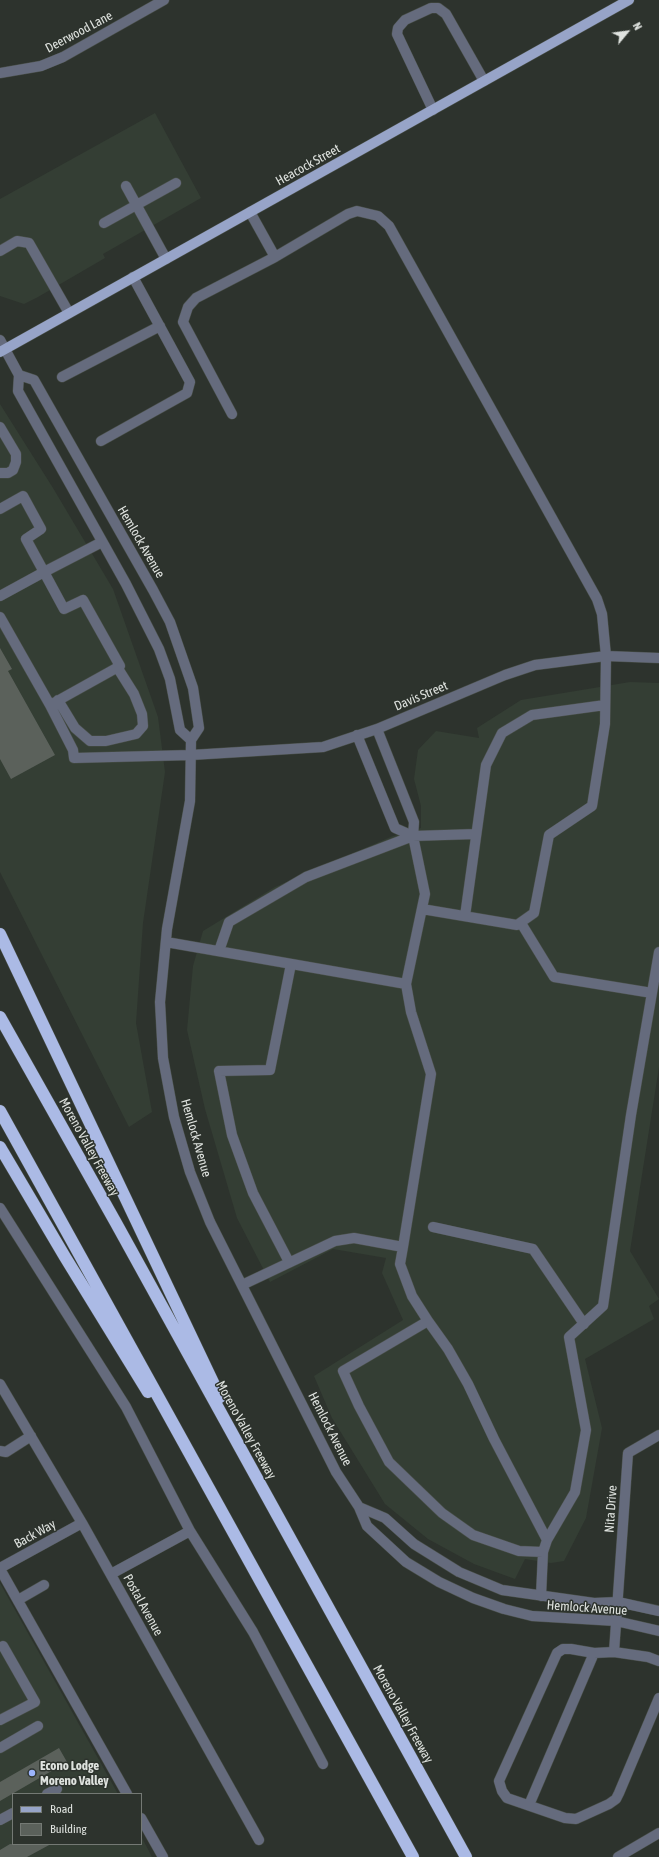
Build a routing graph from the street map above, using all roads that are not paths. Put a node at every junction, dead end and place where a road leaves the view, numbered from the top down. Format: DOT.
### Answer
graph roads {
  1 [pos="164,0"];
  2 [pos="629,0"];
  3 [pos="0,73"];
  4 [pos="484,81"];
  5 [pos="433,110"];
  6 [pos="176,183"];
  7 [pos="126,186"];
  8 [pos="137,204"];
  9 [pos="250,212"];
  10 [pos="104,223"];
  11 [pos="0,251"];
  12 [pos="275,257"];
  13 [pos="166,259"];
  14 [pos="133,277"];
  15 [pos="69,313"];
  16 [pos="160,326"];
  17 [pos="2,347"];
  18 [pos="19,375"];
  19 [pos="62,377"];
  20 [pos="232,414"];
  21 [pos="0,427"];
  22 [pos="101,441"];
  23 [pos="0,473"];
  24 [pos="0,509"];
  25 [pos="102,542"];
  26 [pos="44,572"];
  27 [pos="0,596"];
  28 [pos="0,617"];
  29 [pos="606,656"];
  30 [pos="659,658"];
  31 [pos="117,667"];
  32 [pos="54,702"];
  33 [pos="605,705"];
  34 [pos="377,729"];
  35 [pos="357,735"];
  36 [pos="191,740"];
  37 [pos="191,755"];
  38 [pos="476,834"];
  39 [pos="413,836"];
  40 [pos="422,909"];
  41 [pos="465,916"];
  42 [pos="520,923"];
  43 [pos="0,934"];
  44 [pos="166,942"];
  45 [pos="219,951"];
  46 [pos="659,952"];
  47 [pos="291,964"];
  48 [pos="406,984"];
  49 [pos="652,992"];
  50 [pos="0,1017"];
  51 [pos="0,1112"];
  52 [pos="0,1147"];
  53 [pos="0,1208"];
  54 [pos="433,1227"];
  55 [pos="403,1247"];
  56 [pos="289,1262"];
  57 [pos="242,1285"];
  58 [pos="428,1321"];
  59 [pos="584,1324"];
  60 [pos="0,1384"];
  61 [pos="659,1435"];
  62 [pos="31,1436"];
  63 [pos="0,1451"];
  64 [pos="359,1507"];
  65 [pos="273,1508"];
  66 [pos="82,1523"];
  67 [pos="190,1530"];
  68 [pos="233,1530"];
  69 [pos="548,1540"];
  70 [pos="543,1552"];
  71 [pos="0,1568"];
  72 [pos="110,1574"];
  73 [pos="44,1585"];
  74 [pos="540,1596"];
  75 [pos="18,1600"];
  76 [pos="618,1602"];
  77 [pos="659,1611"];
  78 [pos="616,1621"];
  79 [pos="659,1631"];
  80 [pos="3,1646"];
  81 [pos="614,1652"];
  82 [pos="594,1653"];
  83 [pos="659,1661"];
  84 [pos="659,1698"];
  85 [pos="0,1720"];
  86 [pos="38,1726"];
  87 [pos="0,1748"];
  88 [pos="323,1764"];
  89 [pos="57,1788"];
  90 [pos="49,1793"];
  91 [pos="126,1793"];
  92 [pos="528,1805"];
  93 [pos="12,1814"];
  94 [pos="0,1820"];
  95 [pos="142,1820"];
  96 [pos="659,1833"];
  97 [pos="259,1840"];
  98 [pos="162,1857"];
  99 [pos="413,1857"];
  100 [pos="466,1857"];
  101 [pos="618,1857"];
  1 -- 3 [label="street, Deerwood Lane"];
  2 -- 4 [label="main road, Heacock Street"];
  4 -- 5 [label="main road, Heacock Street"];
  4 -- 5 [label="street"];
  5 -- 9 [label="main road, Heacock Street"];
  6 -- 8 [label="street"];
  7 -- 8 [label="street"];
  8 -- 10 [label="street"];
  8 -- 13 [label="street"];
  9 -- 12 [label="street"];
  9 -- 13 [label="main road, Heacock Street"];
  11 -- 15 [label="street"];
  12 -- 20 [label="street"];
  12 -- 29 [label="street"];
  13 -- 14 [label="main road, Heacock Street"];
  14 -- 15 [label="main road, Heacock Street"];
  14 -- 16 [label="street"];
  15 -- 17 [label="main road, Heacock Street"];
  16 -- 19 [label="street"];
  16 -- 22 [label="street"];
  17 -- 18 [label="street"];
  18 -- 25 [label="street"];
  18 -- 36 [label="street, Hemlock Avenue"];
  21 -- 23 [label="street"];
  24 -- 26 [label="street"];
  25 -- 26 [label="street"];
  25 -- 36 [label="street"];
  26 -- 27 [label="street"];
  26 -- 31 [label="street"];
  28 -- 32 [label="street"];
  29 -- 30 [label="street, Davis Street"];
  29 -- 33 [label="street"];
  29 -- 34 [label="street, Davis Street"];
  31 -- 32 [label="street"];
  31 -- 32 [label="street"];
  32 -- 37 [label="street, Davis Street"];
  33 -- 38 [label="street"];
  33 -- 42 [label="street"];
  34 -- 35 [label="street, Davis Street"];
  34 -- 39 [label="street"];
  35 -- 37 [label="street, Davis Street"];
  35 -- 39 [label="street"];
  36 -- 37 [label="street, Hemlock Avenue"];
  37 -- 44 [label="street, Hemlock Avenue"];
  38 -- 39 [label="street"];
  38 -- 41 [label="street"];
  39 -- 40 [label="street"];
  39 -- 45 [label="street"];
  40 -- 41 [label="street"];
  40 -- 48 [label="street"];
  41 -- 42 [label="street"];
  42 -- 49 [label="street"];
  43 -- 65 [label="highway"];
  44 -- 45 [label="street"];
  44 -- 57 [label="street, Hemlock Avenue"];
  45 -- 47 [label="street"];
  46 -- 49 [label="street"];
  47 -- 48 [label="street"];
  47 -- 56 [label="street"];
  48 -- 55 [label="street"];
  49 -- 59 [label="street"];
  50 -- 65 [label="highway, Moreno Valley Freeway"];
  51 -- 68 [label="highway"];
  52 -- 68 [label="highway"];
  53 -- 67 [label="street"];
  54 -- 59 [label="street"];
  55 -- 56 [label="street"];
  55 -- 58 [label="street"];
  56 -- 57 [label="street"];
  57 -- 64 [label="street, Hemlock Avenue"];
  58 -- 69 [label="street"];
  58 -- 70 [label="street"];
  59 -- 69 [label="street"];
  60 -- 62 [label="street, Postal Avenue"];
  61 -- 76 [label="street, Nita Drive"];
  62 -- 63 [label="street"];
  62 -- 66 [label="street, Postal Avenue"];
  64 -- 74 [label="street, Hemlock Avenue"];
  64 -- 78 [label="street, Hemlock Avenue"];
  65 -- 100 [label="highway, Moreno Valley Freeway"];
  66 -- 71 [label="street, Back Way"];
  66 -- 72 [label="street, Postal Avenue"];
  67 -- 72 [label="street"];
  67 -- 88 [label="street"];
  68 -- 99 [label="highway"];
  69 -- 70 [label="street"];
  70 -- 74 [label="street"];
  71 -- 75 [label="street"];
  72 -- 97 [label="street, Postal Avenue"];
  73 -- 75 [label="street"];
  74 -- 76 [label="street, Hemlock Avenue"];
  75 -- 91 [label="street"];
  76 -- 77 [label="street, Hemlock Avenue"];
  76 -- 78 [label="street"];
  78 -- 79 [label="street, Hemlock Avenue"];
  78 -- 81 [label="street"];
  80 -- 85 [label="street"];
  81 -- 82 [label="street"];
  81 -- 83 [label="street"];
  82 -- 92 [label="street"];
  82 -- 92 [label="street"];
  84 -- 92 [label="street"];
  86 -- 87 [label="street"];
  89 -- 90 [label="street"];
  93 -- 94 [label="street"];
  95 -- 98 [label="street"];
  96 -- 101 [label="street"];
}
